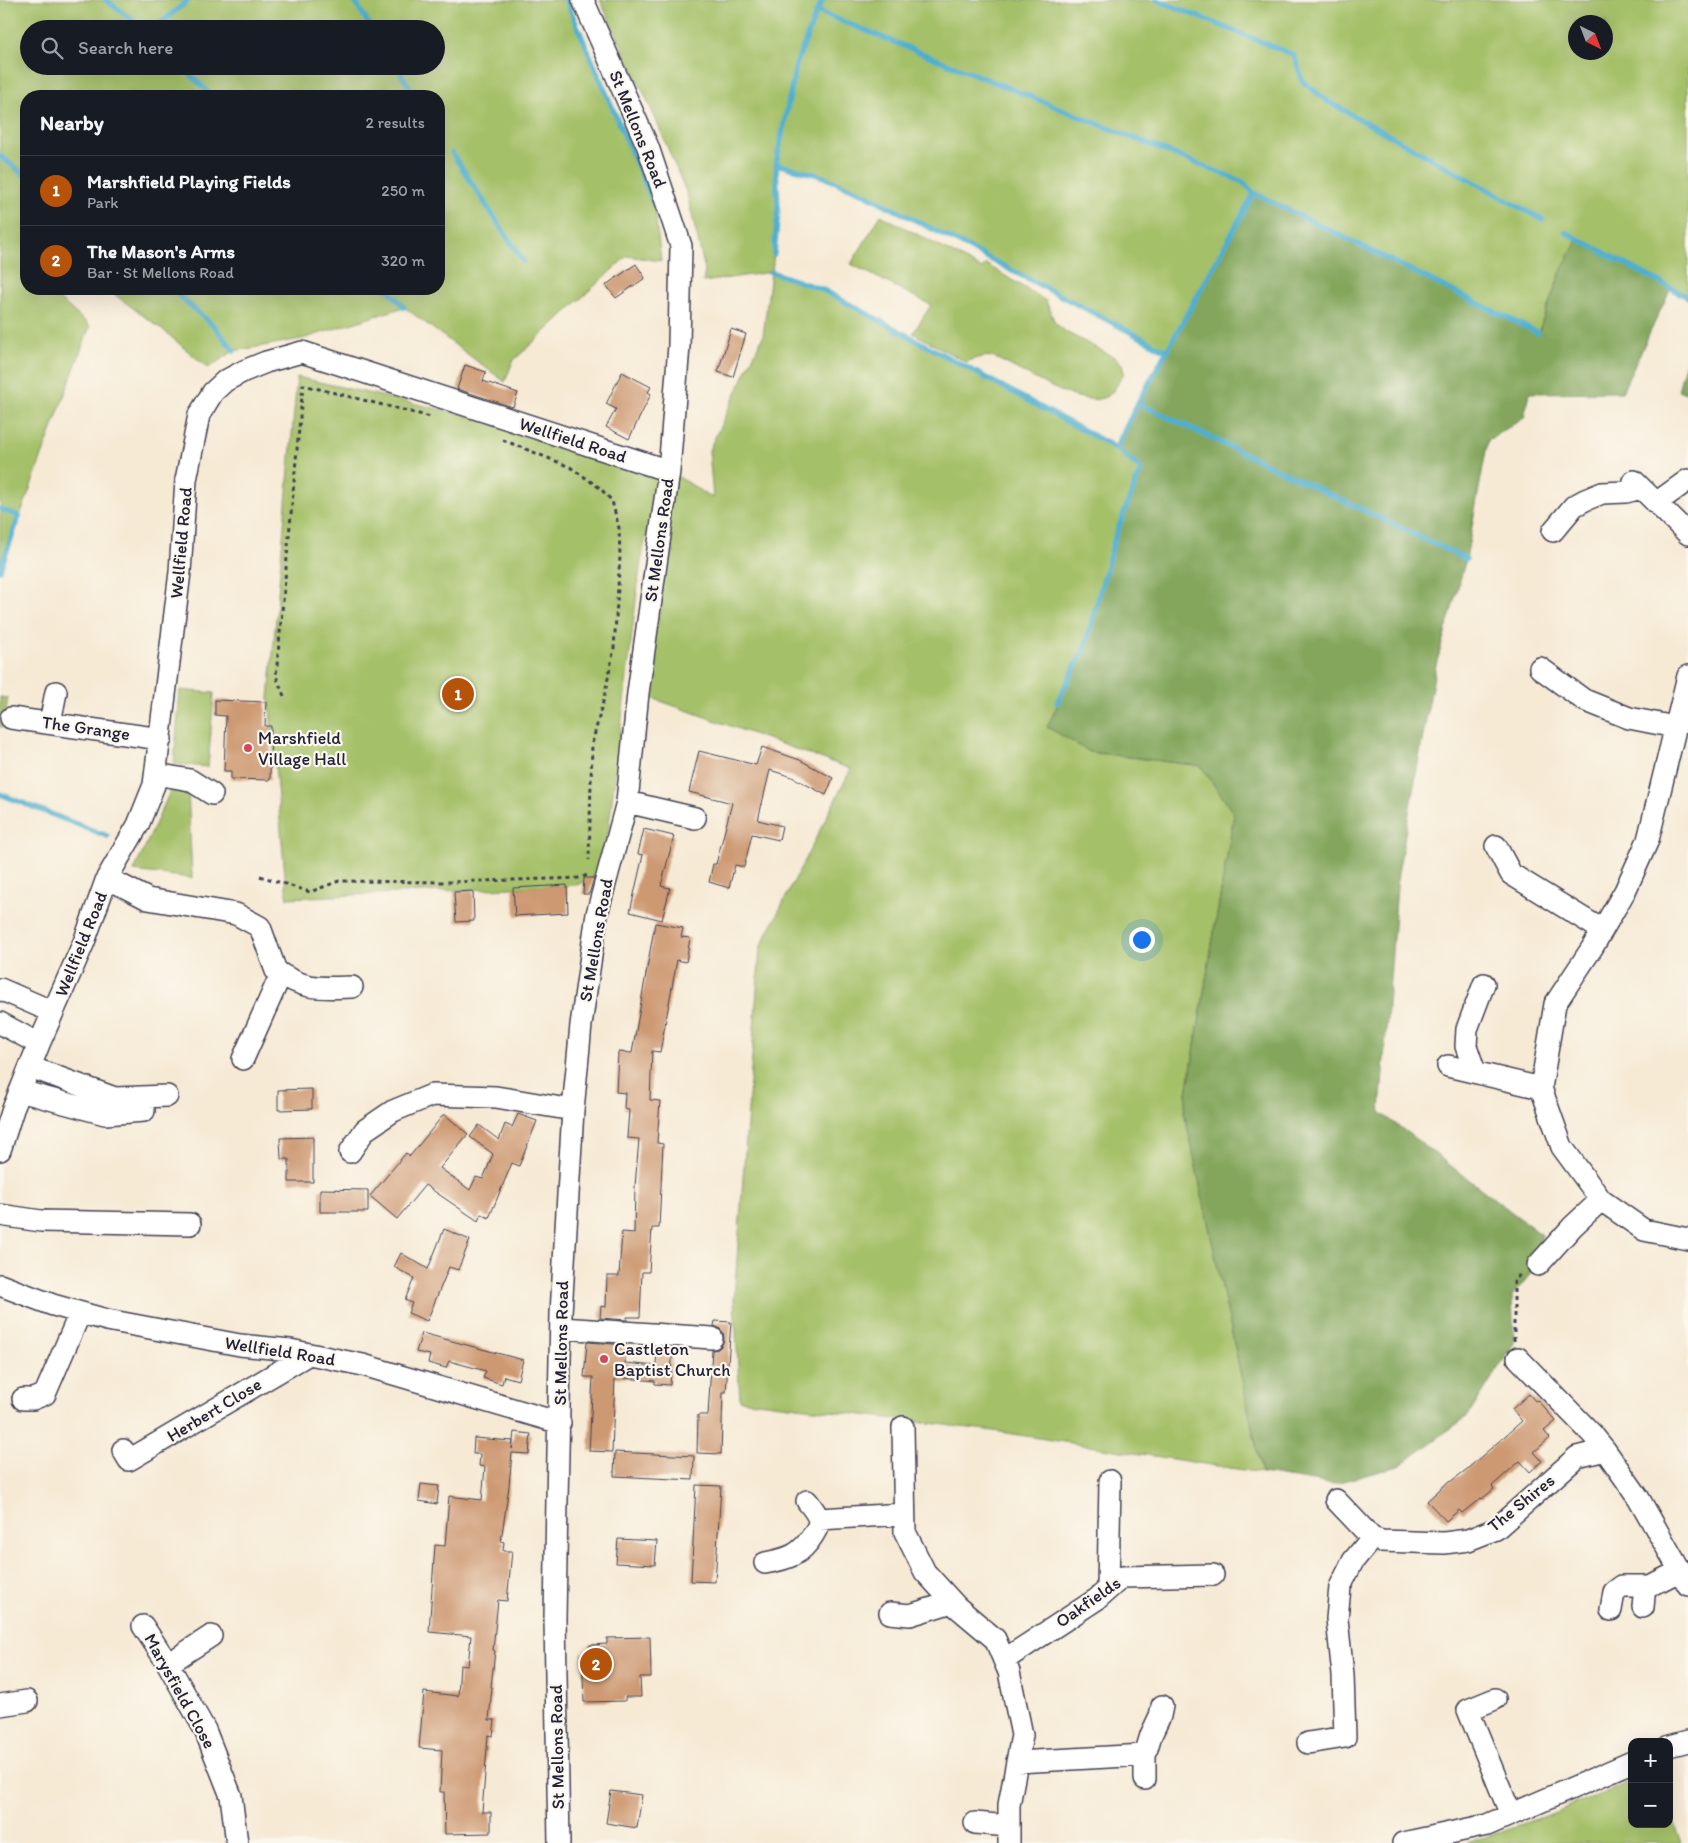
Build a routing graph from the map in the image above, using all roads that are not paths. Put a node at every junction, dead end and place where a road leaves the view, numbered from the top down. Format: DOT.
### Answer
graph roads {
  1 [pos="583,0"];
  2 [pos="669,471"];
  3 [pos="1688,480"];
  4 [pos="1644,491"];
  5 [pos="1553,531"];
  6 [pos="1688,534"];
  7 [pos="1540,668"];
  8 [pos="1688,676"];
  9 [pos="56,692"];
  10 [pos="11,718"];
  11 [pos="50,723"];
  12 [pos="1675,727"];
  13 [pos="161,739"];
  14 [pos="156,774"];
  15 [pos="212,794"];
  16 [pos="627,802"];
  17 [pos="695,818"];
  18 [pos="1496,846"];
  19 [pos="107,878"];
  20 [pos="1602,930"];
  21 [pos="281,974"];
  22 [pos="1484,984"];
  23 [pos="352,987"];
  24 [pos="0,989"];
  25 [pos="54,1012"];
  26 [pos="0,1023"];
  27 [pos="39,1044"];
  28 [pos="243,1059"];
  29 [pos="30,1066"];
  30 [pos="1448,1066"];
  31 [pos="1475,1072"];
  32 [pos="1541,1088"];
  33 [pos="20,1091"];
  34 [pos="167,1096"];
  35 [pos="148,1110"];
  36 [pos="573,1110"];
  37 [pos="3,1126"];
  38 [pos="0,1150"];
  39 [pos="350,1152"];
  40 [pos="1601,1200"];
  41 [pos="0,1215"];
  42 [pos="190,1224"];
  43 [pos="1688,1239"];
  44 [pos="1538,1265"];
  45 [pos="0,1285"];
  46 [pos="80,1313"];
  47 [pos="561,1328"];
  48 [pos="712,1338"];
  49 [pos="309,1354"];
  50 [pos="1518,1358"];
  51 [pos="23,1398"];
  52 [pos="560,1423"];
  53 [pos="902,1427"];
  54 [pos="124,1450"];
  55 [pos="1605,1450"];
  56 [pos="1110,1481"];
  57 [pos="1336,1500"];
  58 [pos="807,1501"];
  59 [pos="904,1514"];
  60 [pos="819,1519"];
  61 [pos="1372,1538"];
  62 [pos="765,1563"];
  63 [pos="1213,1575"];
  64 [pos="1684,1577"];
  65 [pos="1108,1589"];
  66 [pos="952,1602"];
  67 [pos="1612,1610"];
  68 [pos="890,1613"];
  69 [pos="144,1626"];
  70 [pos="212,1636"];
  71 [pos="1004,1660"];
  72 [pos="168,1664"];
  73 [pos="1495,1699"];
  74 [pos="27,1701"];
  75 [pos="0,1705"];
  76 [pos="1162,1706"];
  77 [pos="1688,1741"];
  78 [pos="1308,1743"];
  79 [pos="1673,1745"];
  80 [pos="1145,1755"];
  81 [pos="1017,1762"];
  82 [pos="1628,1764"];
  83 [pos="1145,1779"];
  84 [pos="1511,1815"];
  85 [pos="975,1823"];
  86 [pos="1009,1834"];
  87 [pos="237,1843"];
  88 [pos="559,1843"];
  89 [pos="1404,1843"];
  1 -- 2 [label="street, St Mellons Road"];
  2 -- 13 [label="street, Wellfield Road"];
  2 -- 16 [label="street, St Mellons Road"];
  3 -- 4 [label="street"];
  4 -- 5 [label="street"];
  4 -- 6 [label="street"];
  7 -- 12 [label="street"];
  8 -- 12 [label="street"];
  9 -- 11 [label="street"];
  10 -- 11 [label="street, The Grange"];
  11 -- 13 [label="street, The Grange"];
  12 -- 20 [label="street"];
  13 -- 14 [label="street, Wellfield Road"];
  14 -- 15 [label="street"];
  14 -- 19 [label="street, Wellfield Road"];
  16 -- 17 [label="street"];
  16 -- 36 [label="street, St Mellons Road"];
  18 -- 20 [label="street"];
  19 -- 21 [label="street"];
  19 -- 25 [label="street, Wellfield Road"];
  20 -- 32 [label="street"];
  21 -- 23 [label="street"];
  21 -- 28 [label="street"];
  22 -- 31 [label="street"];
  24 -- 25 [label="street"];
  25 -- 27 [label="street, Wellfield Road"];
  26 -- 27 [label="street"];
  27 -- 29 [label="street, Wellfield Road"];
  29 -- 33 [label="street, Wellfield Road"];
  29 -- 34 [label="street"];
  30 -- 31 [label="street"];
  31 -- 32 [label="street"];
  32 -- 40 [label="street"];
  33 -- 35 [label="street"];
  33 -- 37 [label="street, Wellfield Road"];
  36 -- 39 [label="street"];
  36 -- 47 [label="street, St Mellons Road"];
  37 -- 38 [label="street, Wellfield Road"];
  40 -- 43 [label="street"];
  40 -- 44 [label="street"];
  41 -- 42 [label="street"];
  45 -- 46 [label="street, Wellfield Road"];
  46 -- 49 [label="street, Wellfield Road"];
  46 -- 51 [label="street"];
  47 -- 48 [label="street"];
  47 -- 52 [label="street, St Mellons Road"];
  49 -- 52 [label="street, Wellfield Road"];
  49 -- 54 [label="street, Herbert Close"];
  50 -- 55 [label="street"];
  52 -- 88 [label="street, St Mellons Road"];
  53 -- 59 [label="street"];
  55 -- 61 [label="street, The Shires"];
  55 -- 64 [label="street"];
  56 -- 65 [label="street"];
  57 -- 61 [label="street"];
  58 -- 60 [label="street"];
  59 -- 60 [label="street"];
  59 -- 66 [label="street"];
  60 -- 62 [label="street"];
  61 -- 78 [label="street"];
  63 -- 65 [label="street, Oakfields"];
  64 -- 67 [label="street"];
  65 -- 71 [label="street, Oakfields"];
  66 -- 68 [label="street"];
  66 -- 71 [label="street"];
  69 -- 72 [label="street, Marysfield Close"];
  70 -- 72 [label="street"];
  71 -- 81 [label="street"];
  72 -- 87 [label="street, Marysfield Close"];
  73 -- 84 [label="street"];
  74 -- 75 [label="street"];
  76 -- 80 [label="street"];
  77 -- 79 [label="street"];
  80 -- 81 [label="street"];
  80 -- 83 [label="street"];
  81 -- 86 [label="street"];
  82 -- 84 [label="street"];
  84 -- 89 [label="street"];
  85 -- 86 [label="street"];
}
